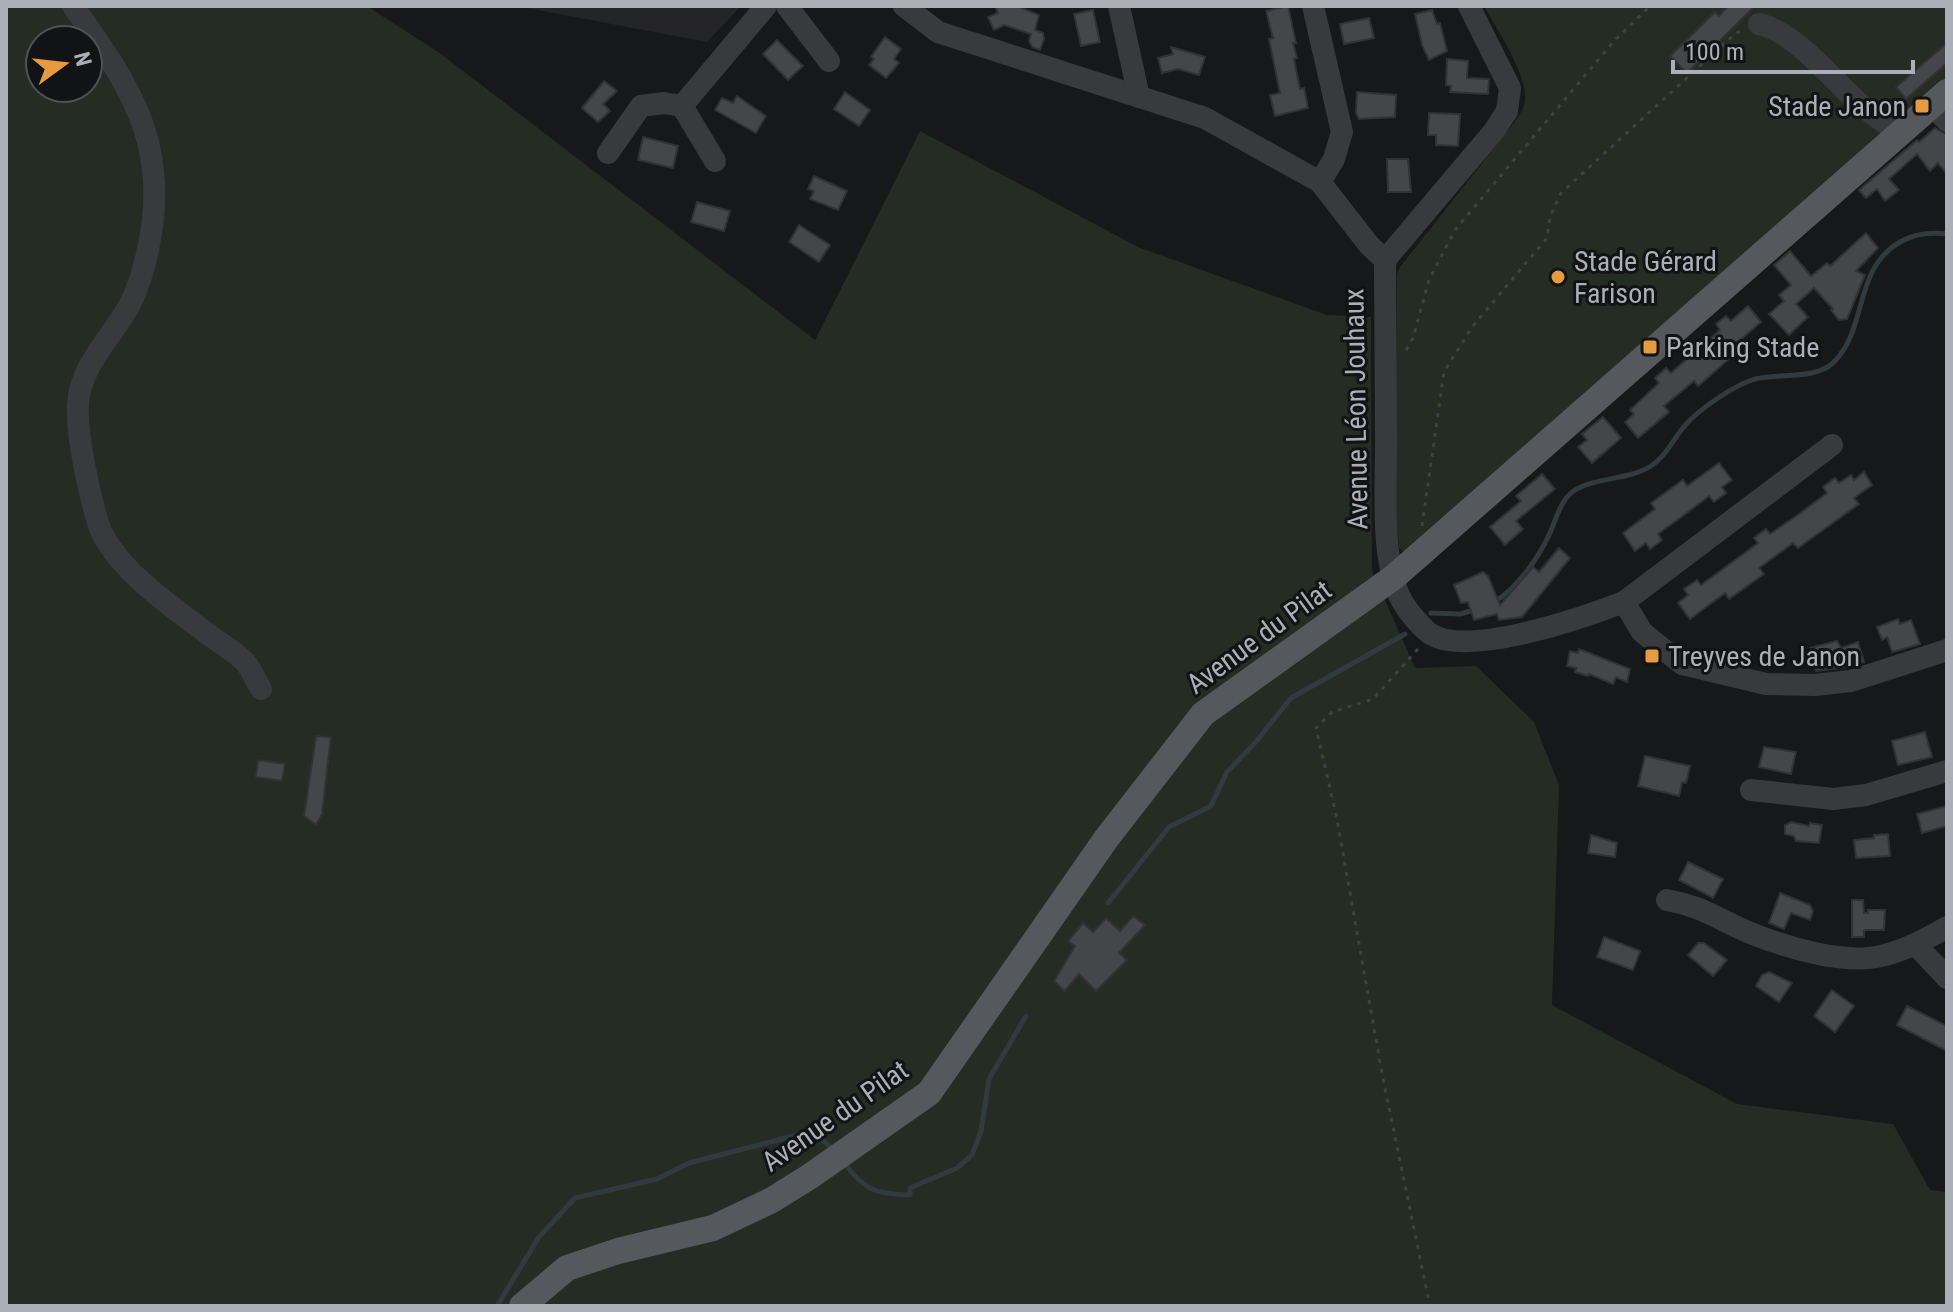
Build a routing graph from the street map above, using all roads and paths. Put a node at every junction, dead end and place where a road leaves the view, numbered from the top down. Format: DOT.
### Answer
graph roads {
  1 [pos="73,6"];
  2 [pos="766,6"];
  3 [pos="787,6"];
  4 [pos="904,6"];
  5 [pos="1119,6"];
  6 [pos="1313,6"];
  7 [pos="1469,6"];
  8 [pos="1650,6"];
  9 [pos="1759,24"];
  10 [pos="829,61"];
  11 [pos="1139,97"];
  12 [pos="682,106"];
  13 [pos="1942,106"];
  14 [pos="1900,134"];
  15 [pos="608,153"];
  16 [pos="715,161"];
  17 [pos="1320,182"];
  18 [pos="1385,260"];
  19 [pos="1406,350"];
  20 [pos="1832,445"];
  21 [pos="1428,548"];
  22 [pos="1394,577"];
  23 [pos="1624,602"];
  24 [pos="1430,634"];
  25 [pos="1947,650"];
  26 [pos="261,689"];
  27 [pos="1947,771"];
  28 [pos="1751,790"];
  29 [pos="1667,900"];
  30 [pos="1947,927"];
  31 [pos="1916,945"];
  32 [pos="1947,978"];
  33 [pos="522,1306"];
  34 [pos="1430,1306"];
  1 -- 26 [label="street"];
  2 -- 12 [label="street"];
  3 -- 10 [label="street"];
  4 -- 11 [label="street"];
  5 -- 11 [label="street"];
  6 -- 17 [label="street"];
  7 -- 18 [label="street, Avenue Léon Jouhaux"];
  8 -- 19 [label="path"];
  9 -- 14 [label="street"];
  9 -- 21 [label="path"];
  11 -- 17 [label="street"];
  12 -- 15 [label="street"];
  12 -- 16 [label="street"];
  13 -- 14 [label="main road, Avenue du Pilat"];
  14 -- 21 [label="main road, Avenue du Pilat"];
  17 -- 18 [label="street"];
  18 -- 22 [label="street, Avenue Léon Jouhaux"];
  20 -- 23 [label="street"];
  21 -- 22 [label="main road, Avenue du Pilat"];
  22 -- 24 [label="street, Avenue Léon Jouhaux"];
  22 -- 33 [label="main road, Avenue du Pilat"];
  23 -- 24 [label="street"];
  23 -- 25 [label="street"];
  24 -- 34 [label="path"];
  27 -- 28 [label="street"];
  29 -- 31 [label="street"];
  30 -- 31 [label="street"];
  31 -- 32 [label="street"];
}
